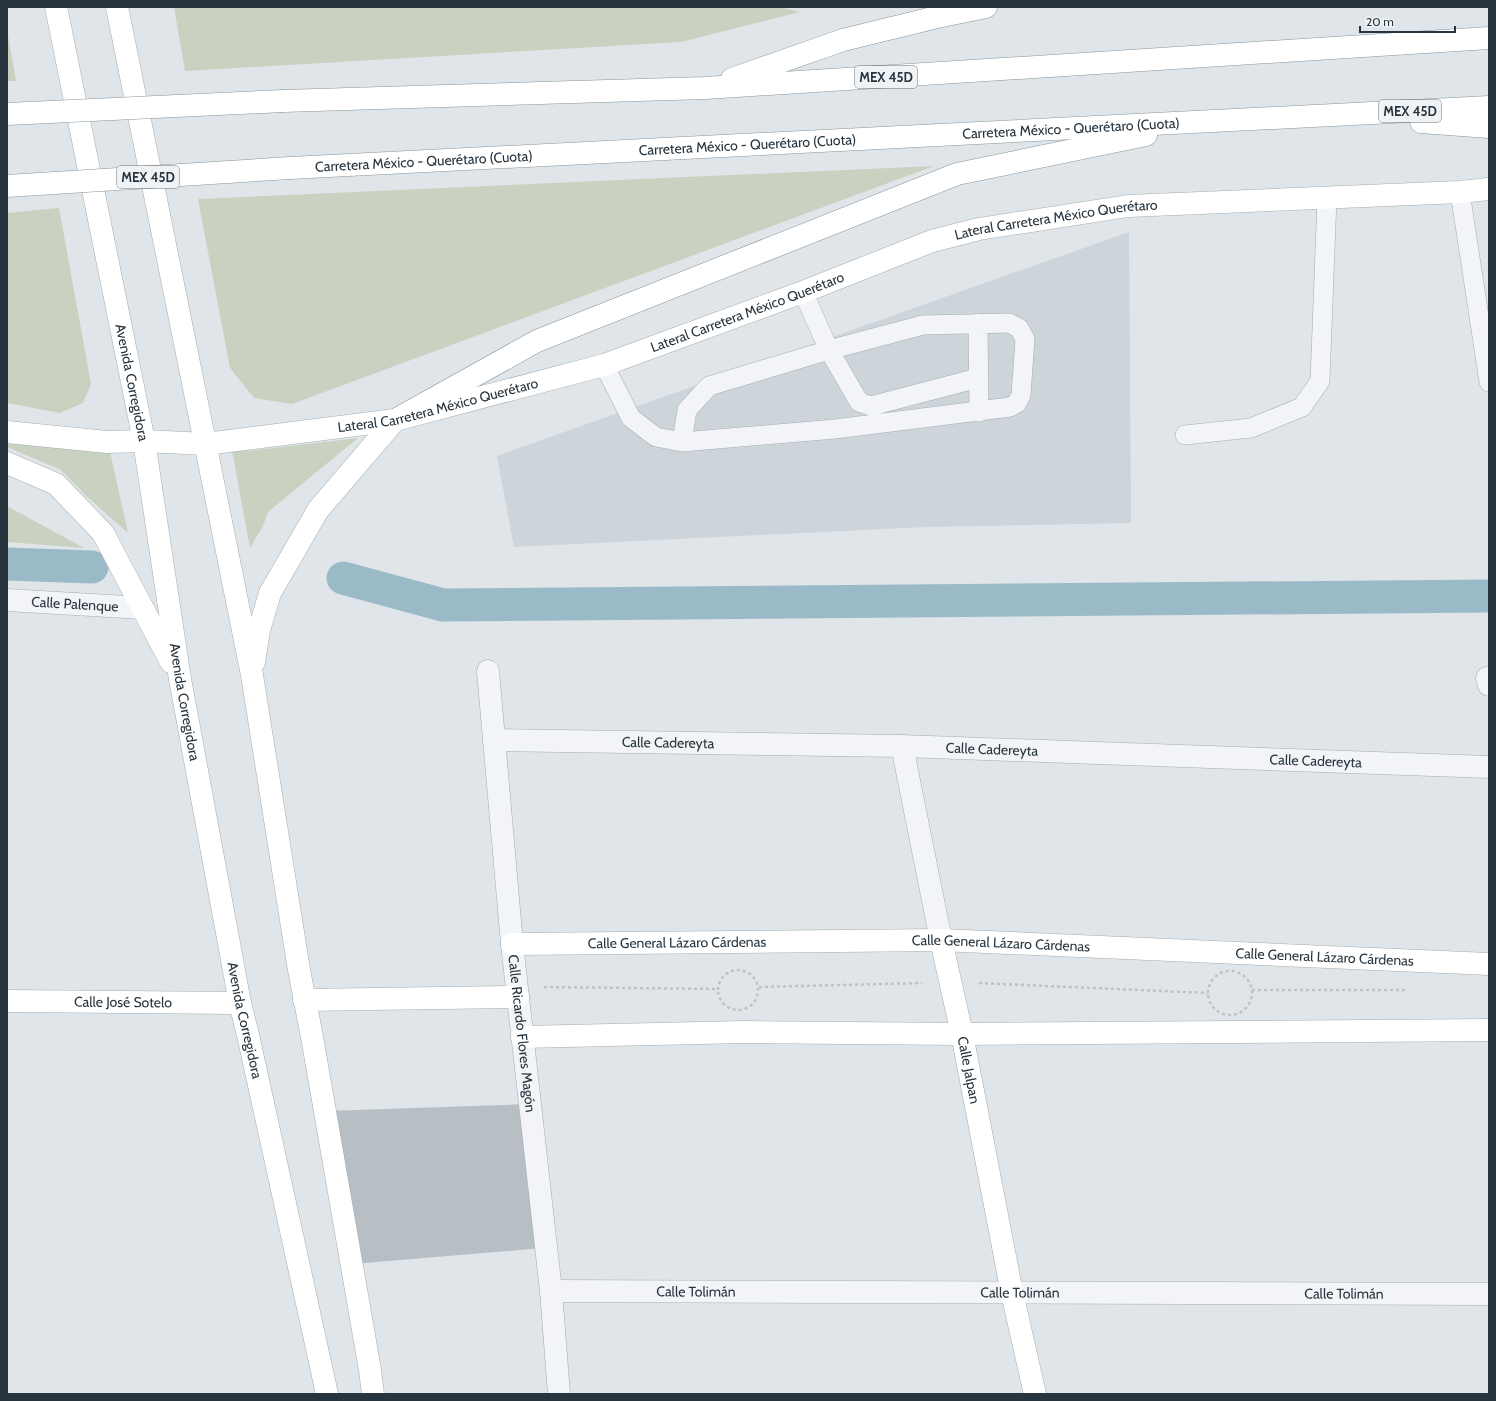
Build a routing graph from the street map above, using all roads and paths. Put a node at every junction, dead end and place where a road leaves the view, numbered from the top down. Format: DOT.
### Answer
graph roads {
  1 [pos="56,7"];
  2 [pos="117,7"];
  3 [pos="986,7"];
  4 [pos="1489,38"];
  5 [pos="705,88"];
  6 [pos="1489,107"];
  7 [pos="7,114"];
  8 [pos="1330,116"];
  9 [pos="1217,121"];
  10 [pos="1489,128"];
  11 [pos="7,186"];
  12 [pos="1489,189"];
  13 [pos="1460,192"];
  14 [pos="1327,198"];
  15 [pos="803,292"];
  16 [pos="978,323"];
  17 [pos="829,350"];
  18 [pos="604,365"];
  19 [pos="978,378"];
  20 [pos="1489,382"];
  21 [pos="979,412"];
  22 [pos="395,420"];
  23 [pos="7,432"];
  24 [pos="1185,435"];
  25 [pos="144,441"];
  26 [pos="682,442"];
  27 [pos="206,444"];
  28 [pos="7,463"];
  29 [pos="7,600"];
  30 [pos="144,608"];
  31 [pos="488,671"];
  32 [pos="252,675"];
  33 [pos="180,679"];
  34 [pos="494,740"];
  35 [pos="902,746"];
  36 [pos="1489,767"];
  37 [pos="941,940"];
  38 [pos="512,944"];
  39 [pos="1489,964"];
  40 [pos="951,982"];
  41 [pos="758,987"];
  42 [pos="718,989"];
  43 [pos="1252,990"];
  44 [pos="1410,990"];
  45 [pos="517,992"];
  46 [pos="1208,993"];
  47 [pos="304,1000"];
  48 [pos="7,1001"];
  49 [pos="240,1003"];
  50 [pos="1489,1030"];
  51 [pos="962,1034"];
  52 [pos="522,1037"];
  53 [pos="551,1291"];
  54 [pos="1012,1292"];
  55 [pos="1489,1294"];
  56 [pos="327,1394"];
  57 [pos="373,1394"];
  58 [pos="559,1394"];
  59 [pos="1035,1394"];
  1 -- 25 [label="main road, Avenida Corregidora"];
  2 -- 27 [label="main road"];
  3 -- 5 [label="main road"];
  4 -- 5 [label="main road, MEX 45D"];
  5 -- 7 [label="main road, MEX 45D, bridge"];
  6 -- 8 [label="main road, Carretera México - Querétaro (Cuota) / MEX 45D"];
  8 -- 9 [label="main road, Carretera México - Querétaro (Cuota) / MEX 45D"];
  8 -- 10 [label="main road"];
  9 -- 11 [label="main road, Carretera México - Querétaro (Cuota) / MEX 45D, bridge"];
  9 -- 22 [label="main road"];
  12 -- 13 [label="main road, Lateral Carretera México Querétaro"];
  13 -- 14 [label="main road, Lateral Carretera México Querétaro"];
  13 -- 20 [label="lane"];
  14 -- 15 [label="main road, Lateral Carretera México Querétaro"];
  14 -- 24 [label="lane"];
  15 -- 17 [label="lane"];
  15 -- 18 [label="main road, Lateral Carretera México Querétaro"];
  16 -- 17 [label="lane"];
  16 -- 19 [label="lane"];
  16 -- 21 [label="lane"];
  17 -- 19 [label="lane"];
  17 -- 26 [label="lane"];
  18 -- 22 [label="main road, Lateral Carretera México Querétaro"];
  18 -- 26 [label="lane"];
  19 -- 21 [label="lane"];
  21 -- 26 [label="lane"];
  22 -- 27 [label="main road, Lateral Carretera México Querétaro"];
  22 -- 32 [label="main road"];
  23 -- 25 [label="main road, Lateral Carretera México Querétaro"];
  25 -- 27 [label="main road, Lateral Carretera México Querétaro"];
  25 -- 33 [label="main road, Avenida Corregidora"];
  27 -- 32 [label="main road"];
  28 -- 30 [label="main road"];
  29 -- 30 [label="street, Calle Palenque"];
  30 -- 33 [label="main road"];
  31 -- 34 [label="street, Calle Ricardo Flores Magón"];
  32 -- 47 [label="main road"];
  33 -- 49 [label="main road, Avenida Corregidora"];
  34 -- 35 [label="street, Calle Cadereyta"];
  34 -- 38 [label="street, Calle Ricardo Flores Magón"];
  35 -- 36 [label="street, Calle Cadereyta"];
  35 -- 37 [label="street, Calle Jalpan"];
  37 -- 38 [label="main road, Calle General Lázaro Cárdenas"];
  37 -- 39 [label="main road, Calle General Lázaro Cárdenas"];
  37 -- 40 [label="main road, Calle Jalpan"];
  38 -- 45 [label="street, Calle Ricardo Flores Magón"];
  40 -- 41 [label="path"];
  40 -- 46 [label="path"];
  40 -- 51 [label="main road, Calle Jalpan"];
  41 -- 42 [label="path"];
  41 -- 42 [label="path"];
  42 -- 45 [label="path"];
  43 -- 44 [label="path"];
  43 -- 46 [label="path"];
  43 -- 46 [label="path"];
  45 -- 47 [label="main road"];
  45 -- 52 [label="street, Calle Ricardo Flores Magón"];
  47 -- 57 [label="main road"];
  48 -- 49 [label="main road, Calle José Sotelo"];
  49 -- 56 [label="main road, Avenida Corregidora"];
  50 -- 51 [label="main road"];
  51 -- 52 [label="main road"];
  51 -- 54 [label="main road, Calle Jalpan"];
  52 -- 53 [label="street, Calle Ricardo Flores Magón"];
  53 -- 54 [label="street, Calle Tolimán"];
  53 -- 58 [label="street, Calle Ricardo Flores Magón"];
  54 -- 55 [label="street, Calle Tolimán"];
  54 -- 59 [label="main road, Calle Jalpan"];
}
